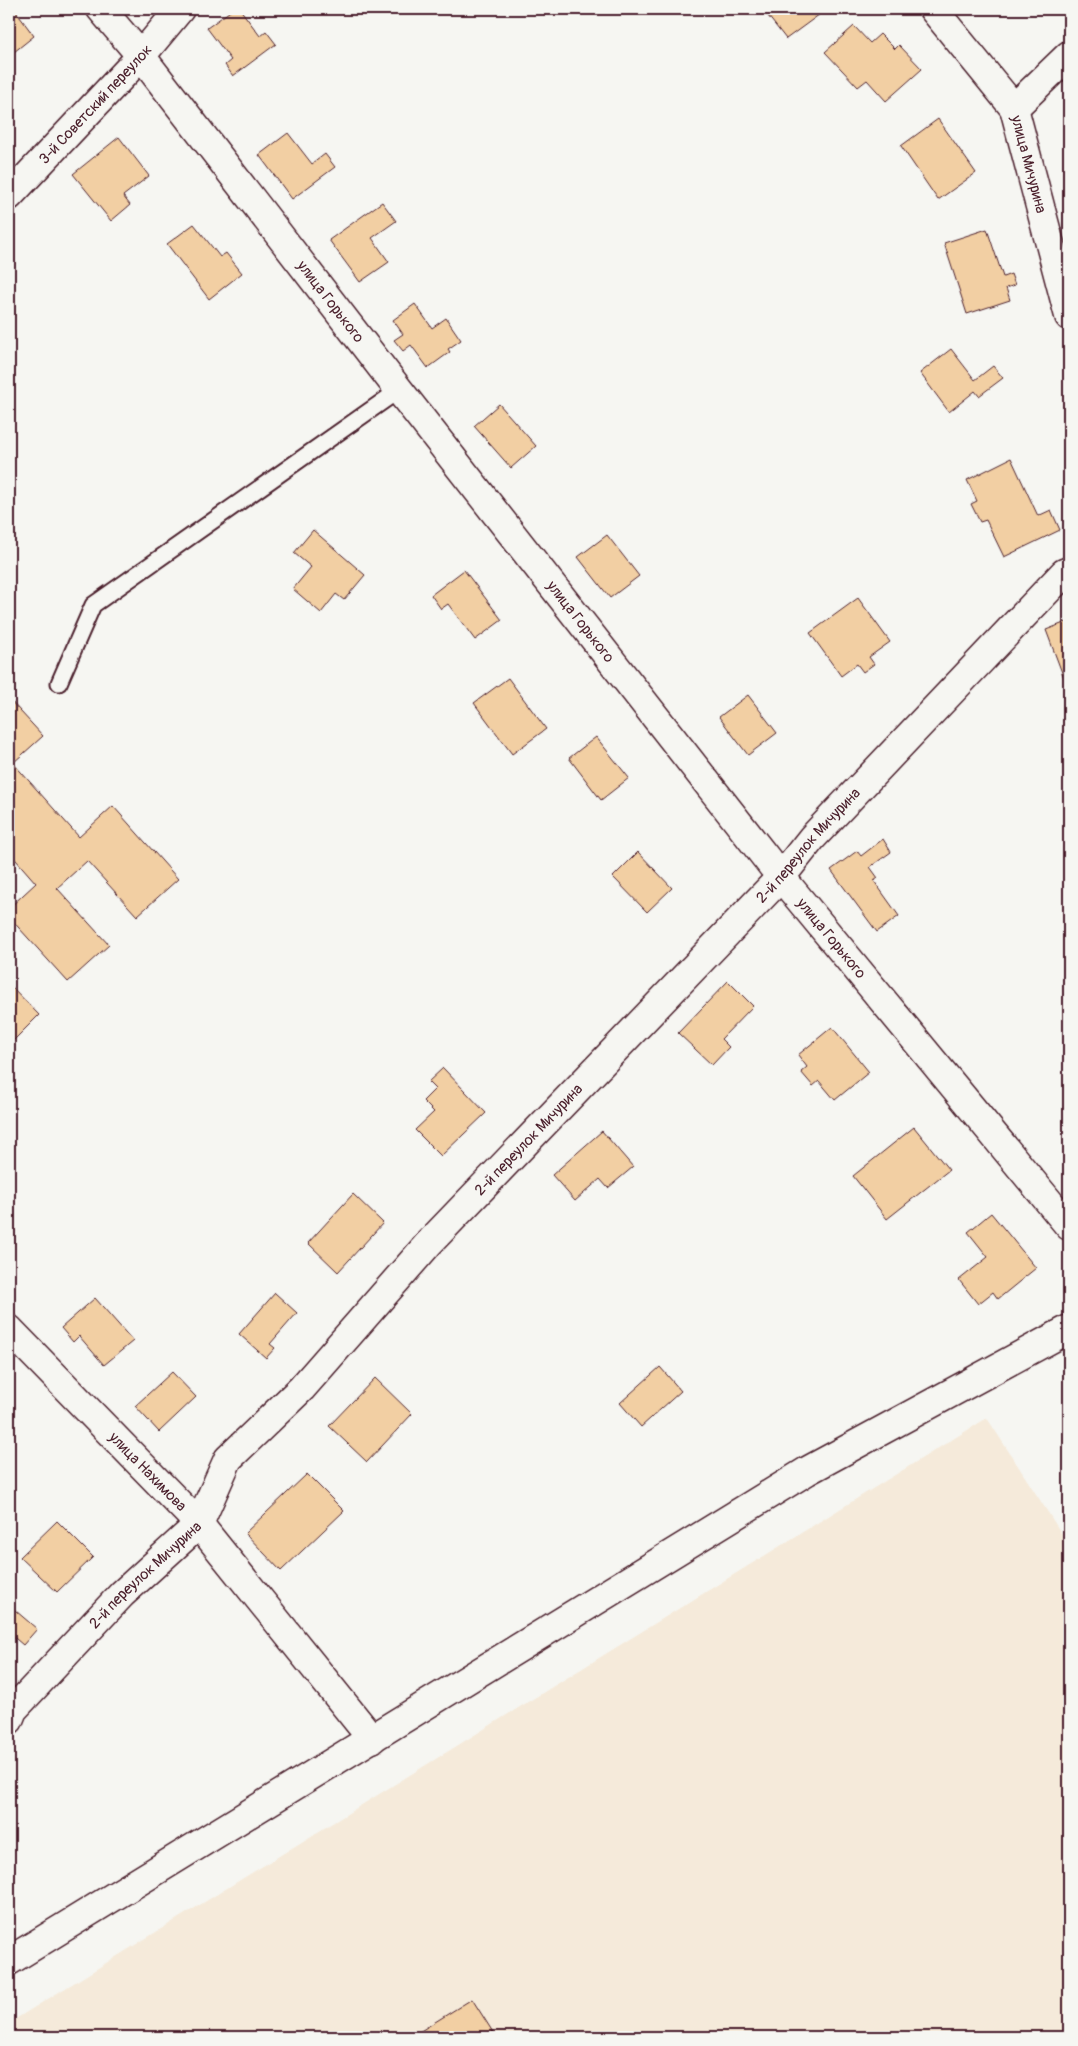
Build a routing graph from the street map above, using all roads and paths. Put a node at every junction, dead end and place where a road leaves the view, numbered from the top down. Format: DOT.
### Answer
graph roads {
  1 [pos="101,9"];
  2 [pos="180,9"];
  3 [pos="933,9"];
  4 [pos="1069,55"];
  5 [pos="141,56"];
  6 [pos="1014,108"];
  7 [pos="9,196"];
  8 [pos="1069,316"];
  9 [pos="399,390"];
  10 [pos="1069,571"];
  11 [pos="59,683"];
  12 [pos="780,877"];
  13 [pos="1069,1226"];
  14 [pos="9,1329"];
  15 [pos="1069,1330"];
  16 [pos="200,1524"];
  17 [pos="9,1720"];
  18 [pos="372,1739"];
  19 [pos="9,1962"];
  1 -- 5 [label="street, улица Горького"];
  2 -- 5 [label="street, 3-й Советский переулок"];
  3 -- 6 [label="street, улица Мичурина"];
  4 -- 6 [label="street"];
  5 -- 7 [label="street, 3-й Советский переулок"];
  5 -- 9 [label="street, улица Горького"];
  6 -- 8 [label="street, улица Мичурина"];
  9 -- 11 [label="lane"];
  9 -- 12 [label="street, улица Горького"];
  10 -- 12 [label="street, 2-й переулок Мичурина"];
  12 -- 13 [label="street, улица Горького"];
  12 -- 16 [label="street, 2-й переулок Мичурина"];
  14 -- 16 [label="street, улица Нахимова"];
  15 -- 18 [label="street"];
  16 -- 17 [label="street, 2-й переулок Мичурина"];
  16 -- 18 [label="street, улица Нахимова"];
  18 -- 19 [label="street"];
}
